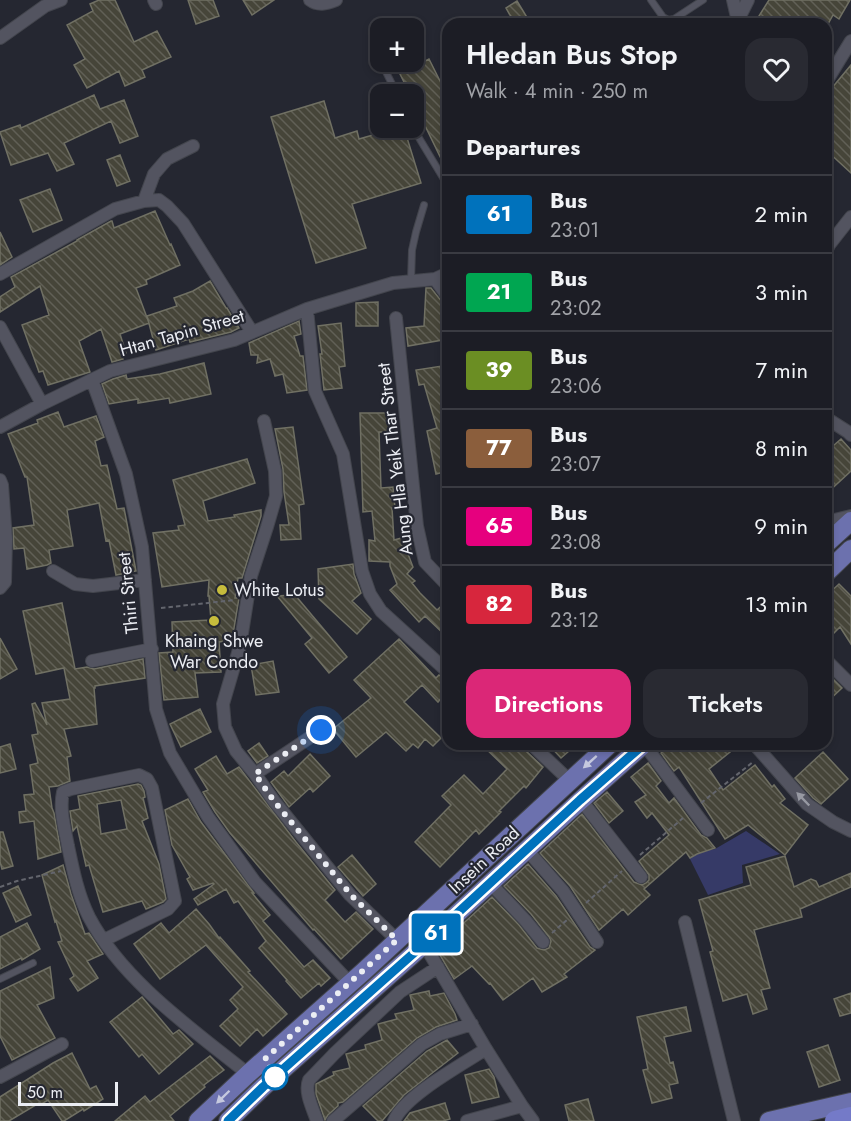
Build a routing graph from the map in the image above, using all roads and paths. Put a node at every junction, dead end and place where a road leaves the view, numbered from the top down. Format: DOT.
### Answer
graph roads {
  1 [pos="61,0"];
  2 [pos="310,0"];
  3 [pos="336,0"];
  4 [pos="651,0"];
  5 [pos="703,0"];
  6 [pos="733,0"];
  7 [pos="748,0"];
  8 [pos="45,3"];
  9 [pos="665,18"];
  10 [pos="676,18"];
  11 [pos="736,18"];
  12 [pos="739,18"];
  13 [pos="0,38"];
  14 [pos="851,41"];
  15 [pos="832,72"];
  16 [pos="419,138"];
  17 [pos="193,146"];
  18 [pos="442,176"];
  19 [pos="144,201"];
  20 [pos="424,205"];
  21 [pos="851,217"];
  22 [pos="832,239"];
  23 [pos="0,273"];
  24 [pos="442,276"];
  25 [pos="435,279"];
  26 [pos="411,281"];
  27 [pos="442,289"];
  28 [pos="307,309"];
  29 [pos="396,318"];
  30 [pos="0,327"];
  31 [pos="252,332"];
  32 [pos="92,380"];
  33 [pos="42,404"];
  34 [pos="264,421"];
  35 [pos="832,422"];
  36 [pos="0,427"];
  37 [pos="851,435"];
  38 [pos="1,484"];
  39 [pos="851,516"];
  40 [pos="832,521"];
  41 [pos="851,521"];
  42 [pos="832,538"];
  43 [pos="851,549"];
  44 [pos="832,567"];
  45 [pos="52,571"];
  46 [pos="145,580"];
  47 [pos="442,580"];
  48 [pos="0,588"];
  49 [pos="247,599"];
  50 [pos="148,609"];
  51 [pos="152,649"];
  52 [pos="92,661"];
  53 [pos="442,666"];
  54 [pos="832,666"];
  55 [pos="851,685"];
  56 [pos="321,730"];
  57 [pos="537,750"];
  58 [pos="604,750"];
  59 [pos="637,750"];
  60 [pos="649,750"];
  61 [pos="759,750"];
  62 [pos="763,754"];
  63 [pos="255,774"];
  64 [pos="570,781"];
  65 [pos="580,800"];
  66 [pos="694,809"];
  67 [pos="708,830"];
  68 [pos="851,831"];
  69 [pos="527,850"];
  70 [pos="629,864"];
  71 [pos="72,868"];
  72 [pos="641,877"];
  73 [pos="490,883"];
  74 [pos="0,887"];
  75 [pos="576,911"];
  76 [pos="685,922"];
  77 [pos="104,940"];
  78 [pos="397,940"];
  79 [pos="543,942"];
  80 [pos="597,942"];
  81 [pos="424,944"];
  82 [pos="33,963"];
  83 [pos="438,967"];
  84 [pos="0,980"];
  85 [pos="350,983"];
  86 [pos="472,1024"];
  87 [pos="62,1044"];
  88 [pos="486,1049"];
  89 [pos="248,1074"];
  90 [pos="0,1077"];
  91 [pos="851,1102"];
  92 [pos="522,1107"];
  93 [pos="851,1117"];
  94 [pos="198,1121"];
  95 [pos="228,1121"];
  96 [pos="317,1121"];
  97 [pos="333,1121"];
  98 [pos="394,1121"];
  99 [pos="467,1121"];
  100 [pos="532,1121"];
  101 [pos="734,1121"];
  102 [pos="768,1121"];
  103 [pos="835,1121"];
  1 -- 8 [label="street"];
  2 -- 3 [label="street"];
  4 -- 9 [label="lane"];
  5 -- 10 [label="lane"];
  6 -- 11 [label="street"];
  7 -- 12 [label="street"];
  8 -- 13 [label="street"];
  14 -- 15 [label="street"];
  16 -- 18 [label="lane"];
  17 -- 19 [label="street"];
  19 -- 23 [label="street"];
  19 -- 31 [label="street"];
  20 -- 26 [label="lane"];
  21 -- 22 [label="street"];
  24 -- 25 [label="street, Htan Tapin Street"];
  25 -- 26 [label="street, Htan Tapin Street"];
  25 -- 27 [label="street"];
  26 -- 28 [label="street, Htan Tapin Street"];
  28 -- 31 [label="street, Htan Tapin Street"];
  28 -- 53 [label="street"];
  29 -- 47 [label="street, Aung Hla Yeik Thar Street"];
  30 -- 33 [label="street"];
  31 -- 32 [label="street, Htan Tapin Street"];
  32 -- 33 [label="street, Htan Tapin Street"];
  32 -- 46 [label="street, Thiri Street"];
  33 -- 36 [label="street, Htan Tapin Street"];
  34 -- 49 [label="street"];
  35 -- 37 [label="street"];
  38 -- 48 [label="street"];
  39 -- 40 [label="street"];
  41 -- 42 [label="main road"];
  43 -- 44 [label="main road"];
  45 -- 46 [label="street"];
  46 -- 50 [label="street, Thiri Street"];
  49 -- 50 [label="path"];
  49 -- 63 [label="street"];
  50 -- 51 [label="street, Thiri Street"];
  51 -- 52 [label="street"];
  51 -- 85 [label="street, Thiri Street"];
  54 -- 55 [label="street"];
  56 -- 63 [label="street"];
  57 -- 64 [label="street"];
  58 -- 64 [label="main road, Insein Road, one-way"];
  59 -- 65 [label="main road, Insein Road"];
  60 -- 66 [label="street"];
  61 -- 62 [label="street"];
  62 -- 66 [label="path"];
  68 -- 62 [label="street, one-way"];
  63 -- 78 [label="street"];
  64 -- 78 [label="main road, Insein Road"];
  65 -- 69 [label="main road, Insein Road"];
  65 -- 70 [label="street"];
  66 -- 67 [label="street"];
  66 -- 70 [label="path"];
  69 -- 73 [label="main road, Insein Road"];
  69 -- 75 [label="street"];
  70 -- 72 [label="street"];
  70 -- 75 [label="path"];
  71 -- 74 [label="path"];
  71 -- 77 [label="street"];
  71 -- 77 [label="street"];
  73 -- 79 [label="street"];
  73 -- 81 [label="main road, Insein Road"];
  75 -- 79 [label="path"];
  75 -- 80 [label="street"];
  76 -- 101 [label="street"];
  77 -- 89 [label="street"];
  78 -- 85 [label="main road, Insein Road"];
  81 -- 83 [label="street"];
  81 -- 95 [label="main road, Insein Road"];
  82 -- 84 [label="lane"];
  83 -- 86 [label="street"];
  83 -- 96 [label="street"];
  85 -- 89 [label="main road, Insein Road"];
  86 -- 88 [label="street"];
  86 -- 97 [label="street"];
  87 -- 90 [label="street"];
  88 -- 92 [label="street"];
  88 -- 98 [label="street"];
  89 -- 94 [label="main road, Insein Road, one-way"];
  91 -- 102 [label="main road"];
  92 -- 99 [label="street"];
  92 -- 100 [label="street"];
  93 -- 103 [label="highway"];
}
